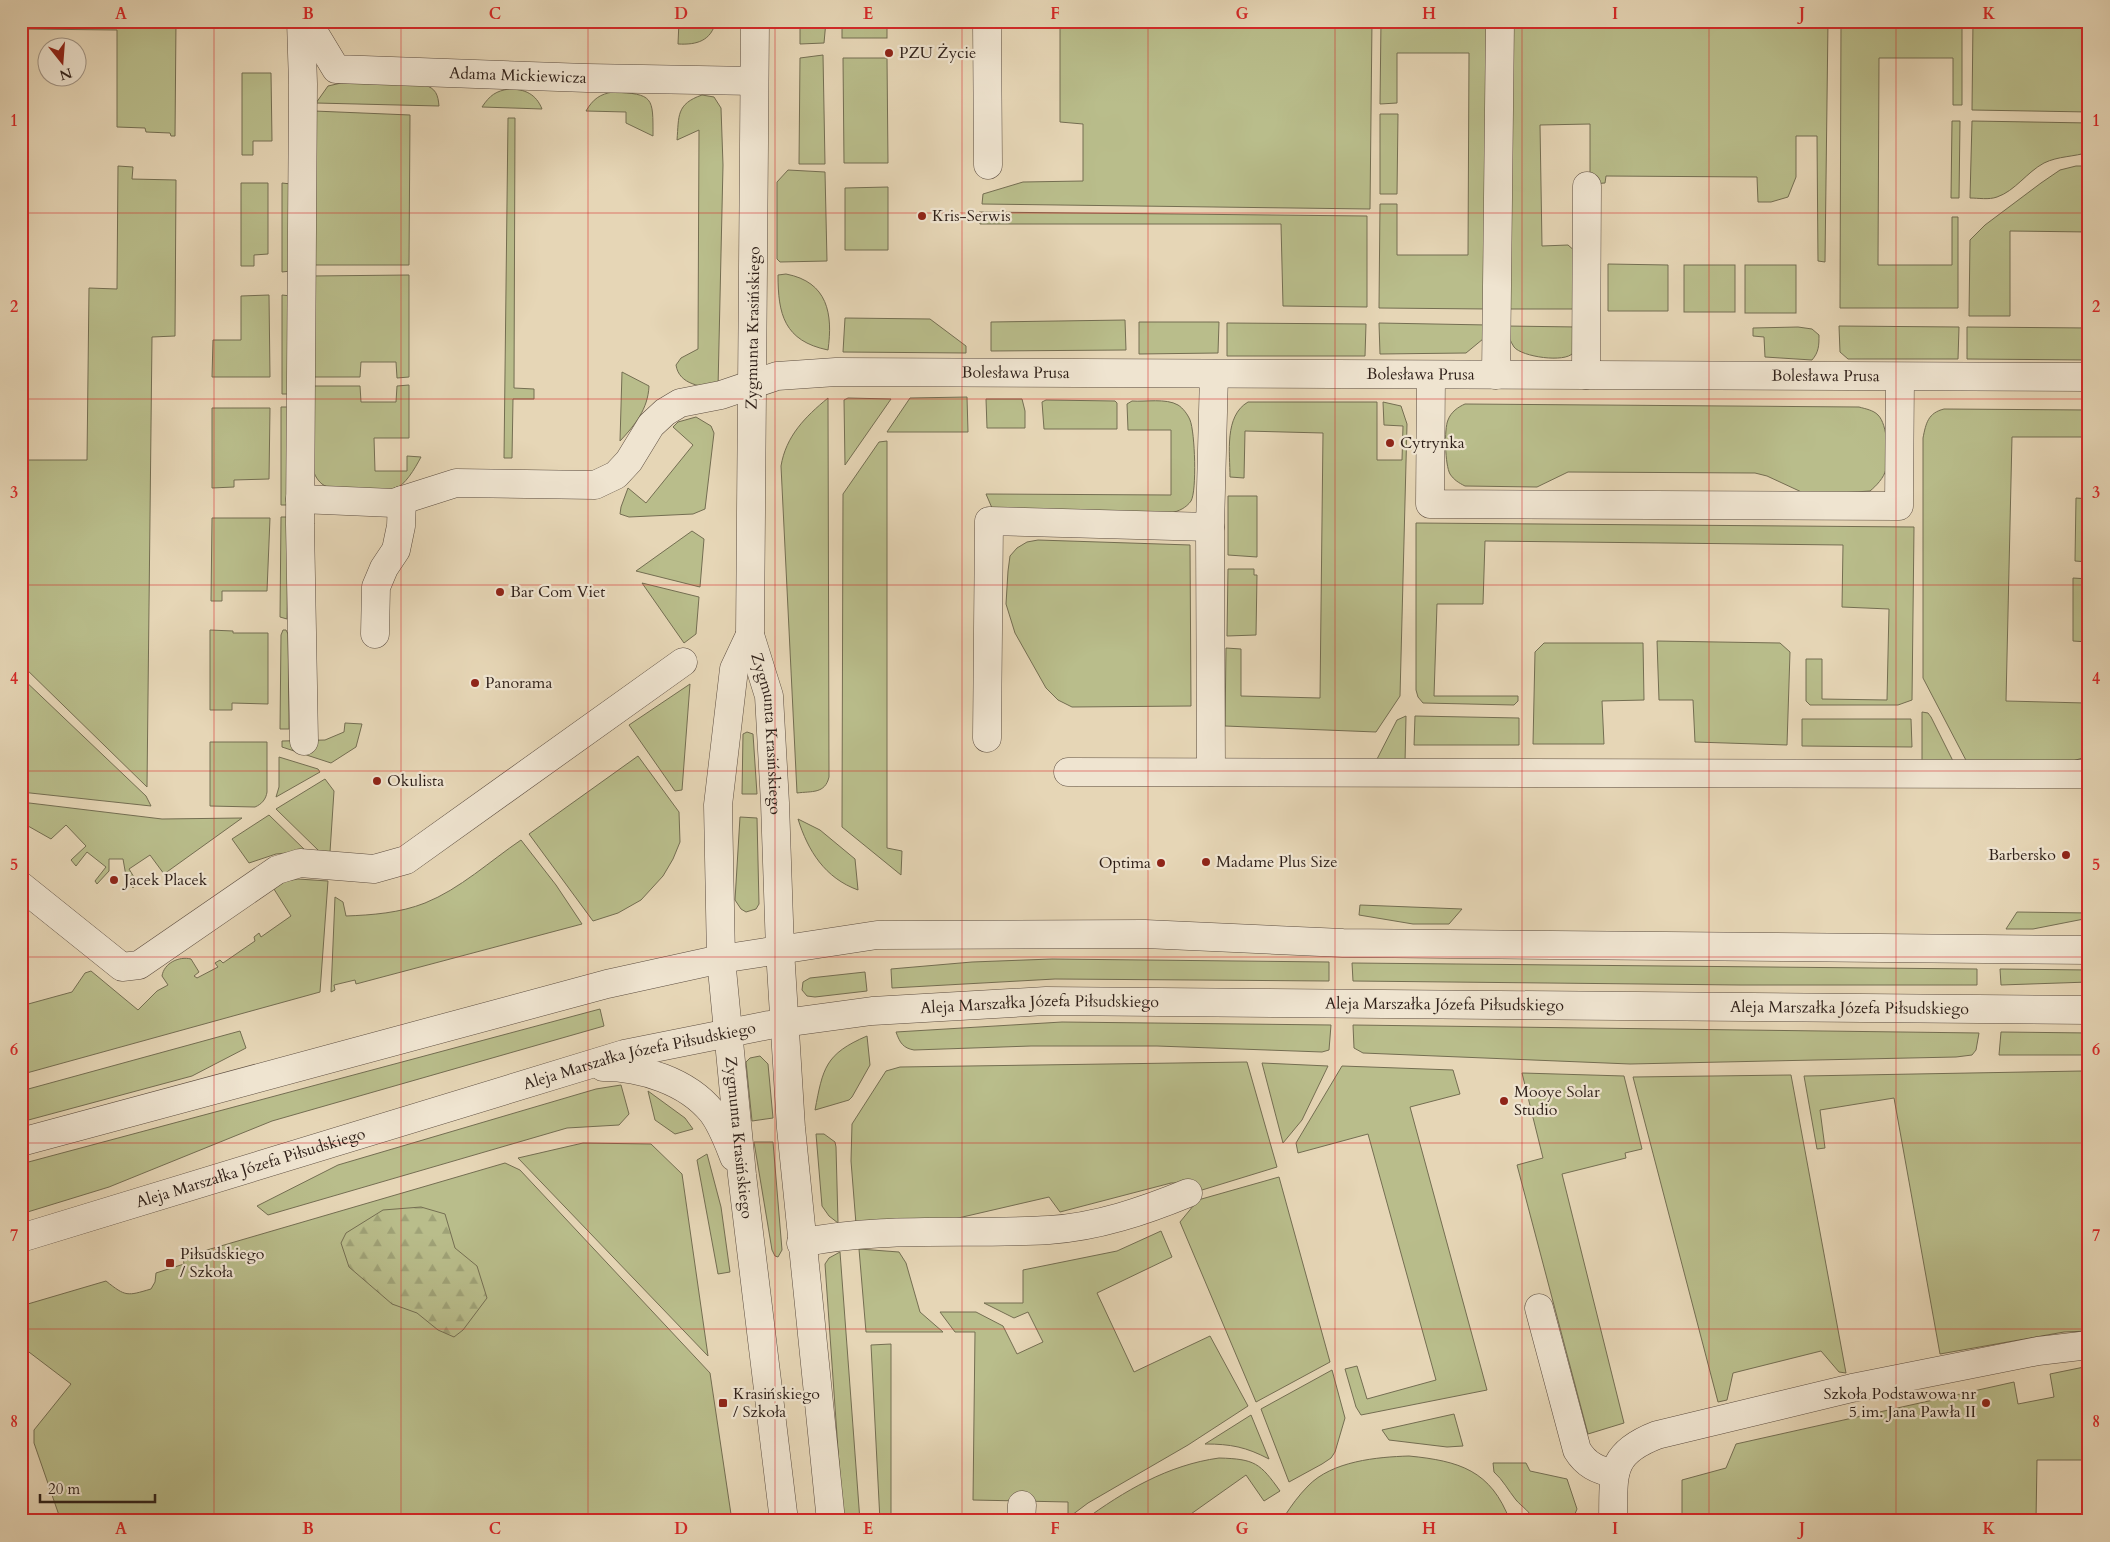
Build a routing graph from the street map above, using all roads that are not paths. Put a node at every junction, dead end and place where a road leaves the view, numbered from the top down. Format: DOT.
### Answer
graph roads {
  1 [pos="301,21"];
  2 [pos="307,21"];
  3 [pos="755,21"];
  4 [pos="987,21"];
  5 [pos="1500,21"];
  6 [pos="336,69"];
  7 [pos="754,81"];
  8 [pos="302,84"];
  9 [pos="988,165"];
  10 [pos="1587,186"];
  11 [pos="1214,374"];
  12 [pos="1431,375"];
  13 [pos="1496,375"];
  14 [pos="1586,375"];
  15 [pos="1900,377"];
  16 [pos="2089,377"];
  17 [pos="753,383"];
  18 [pos="300,499"];
  19 [pos="402,500"];
  20 [pos="1210,527"];
  21 [pos="375,634"];
  22 [pos="750,635"];
  23 [pos="683,662"];
  24 [pos="987,738"];
  25 [pos="304,741"];
  26 [pos="1068,772"];
  27 [pos="1211,772"];
  28 [pos="2089,774"];
  29 [pos="21,886"];
  30 [pos="780,950"];
  31 [pos="2089,950"];
  32 [pos="721,959"];
  33 [pos="2089,1010"];
  34 [pos="785,1023"];
  35 [pos="730,1032"];
  36 [pos="578,1068"];
  37 [pos="21,1142"];
  38 [pos="742,1175"];
  39 [pos="1188,1193"];
  40 [pos="21,1238"];
  41 [pos="801,1243"];
  42 [pos="1539,1308"];
  43 [pos="2089,1345"];
  44 [pos="1616,1473"];
  45 [pos="784,1521"];
  46 [pos="831,1521"];
  47 [pos="1613,1521"];
  1 -- 8 [label="street"];
  2 -- 6 [label="street"];
  3 -- 7 [label="street, Zygmunta Krasińskiego"];
  4 -- 9 [label="street"];
  5 -- 13 [label="street"];
  6 -- 7 [label="street, Adama Mickiewicza"];
  6 -- 8 [label="street"];
  7 -- 17 [label="street, Zygmunta Krasińskiego"];
  8 -- 18 [label="street"];
  10 -- 14 [label="street"];
  11 -- 12 [label="street, Bolesława Prusa"];
  11 -- 17 [label="street, Bolesława Prusa"];
  11 -- 20 [label="street"];
  12 -- 13 [label="street, Bolesława Prusa"];
  12 -- 15 [label="street"];
  13 -- 14 [label="street, Bolesława Prusa"];
  14 -- 15 [label="street, Bolesława Prusa"];
  15 -- 16 [label="street, Bolesława Prusa"];
  17 -- 19 [label="street, Bolesława Prusa"];
  17 -- 22 [label="street, Zygmunta Krasińskiego"];
  18 -- 19 [label="street, Bolesława Prusa"];
  18 -- 25 [label="street"];
  19 -- 21 [label="street"];
  20 -- 24 [label="street"];
  20 -- 27 [label="street"];
  22 -- 30 [label="street, Zygmunta Krasińskiego"];
  22 -- 32 [label="street, Zygmunta Krasińskiego"];
  23 -- 29 [label="street"];
  26 -- 27 [label="street"];
  27 -- 28 [label="street"];
  30 -- 31 [label="street"];
  30 -- 32 [label="street"];
  30 -- 34 [label="street, Zygmunta Krasińskiego"];
  32 -- 35 [label="street, Zygmunta Krasińskiego"];
  32 -- 37 [label="street"];
  33 -- 34 [label="street, Aleja Marszałka Józefa Piłsudskiego"];
  34 -- 35 [label="street, Aleja Marszałka Józefa Piłsudskiego"];
  34 -- 41 [label="street, Zygmunta Krasińskiego"];
  35 -- 36 [label="street, Aleja Marszałka Józefa Piłsudskiego"];
  35 -- 38 [label="street, Zygmunta Krasińskiego"];
  36 -- 38 [label="street"];
  36 -- 40 [label="street, Aleja Marszałka Józefa Piłsudskiego"];
  38 -- 45 [label="street, Zygmunta Krasińskiego"];
  39 -- 41 [label="street"];
  41 -- 46 [label="street, Zygmunta Krasińskiego"];
  42 -- 44 [label="street"];
  43 -- 44 [label="street"];
  44 -- 47 [label="street"];
}
